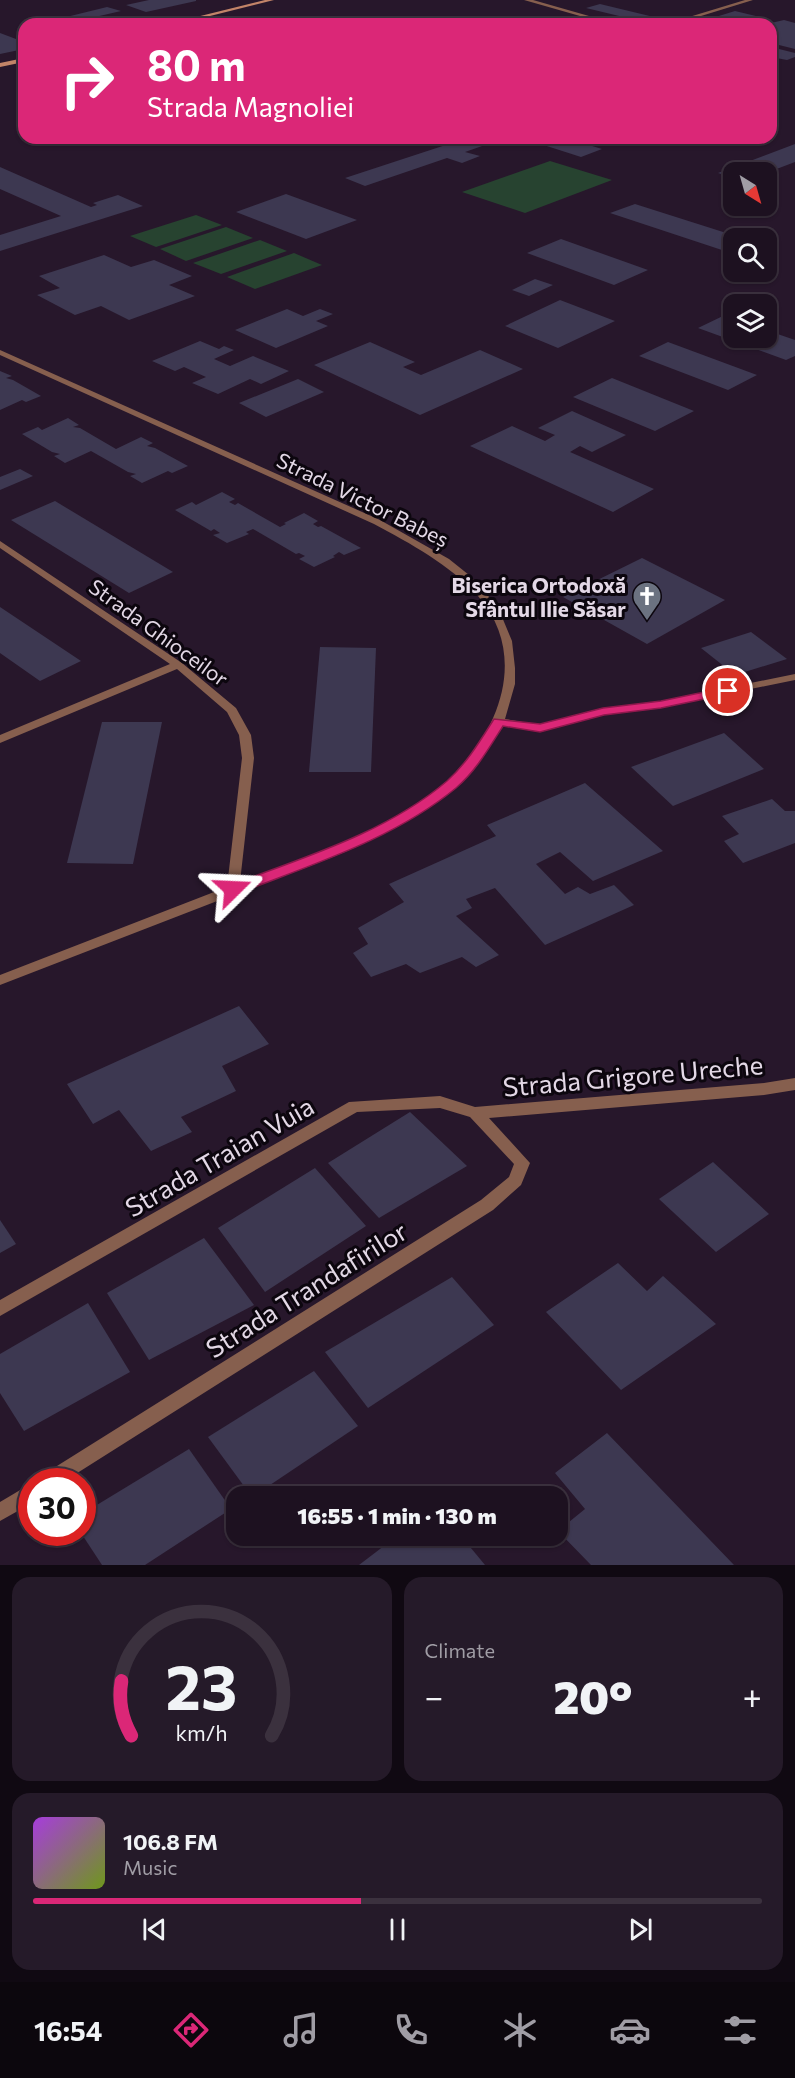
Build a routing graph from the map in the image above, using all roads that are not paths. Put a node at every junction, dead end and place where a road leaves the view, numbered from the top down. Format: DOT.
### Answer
graph roads {
  1 [pos="271,0"];
  2 [pos="527,0"];
  3 [pos="750,0"];
  4 [pos="196,18"];
  5 [pos="592,18"];
  6 [pos="689,18"];
  7 [pos="18,61"];
  8 [pos="0,65"];
  9 [pos="0,352"];
  10 [pos="0,544"];
  11 [pos="178,665"];
  12 [pos="795,677"];
  13 [pos="499,722"];
  14 [pos="1,737"];
  15 [pos="233,889"];
  16 [pos="0,980"];
  17 [pos="795,1084"];
  18 [pos="476,1113"];
  19 [pos="0,1309"];
  20 [pos="69,1468"];
  21 [pos="18,1501"];
  22 [pos="0,1512"];
  1 -- 4 [label="street"];
  2 -- 5 [label="street"];
  3 -- 6 [label="street"];
  7 -- 8 [label="street"];
  9 -- 13 [label="street, Strada Victor Babeș"];
  10 -- 11 [label="street, Strada Ghioceilor"];
  11 -- 14 [label="street"];
  11 -- 15 [label="street, Strada Ghioceilor"];
  12 -- 13 [label="street"];
  13 -- 15 [label="street, Strada Victor Babeș"];
  15 -- 16 [label="street, Strada Victor Babeș"];
  17 -- 18 [label="street, Strada Grigore Ureche"];
  18 -- 19 [label="street, Strada Traian Vuia"];
  18 -- 20 [label="street, Strada Trandafirilor"];
  21 -- 22 [label="street"];
}
